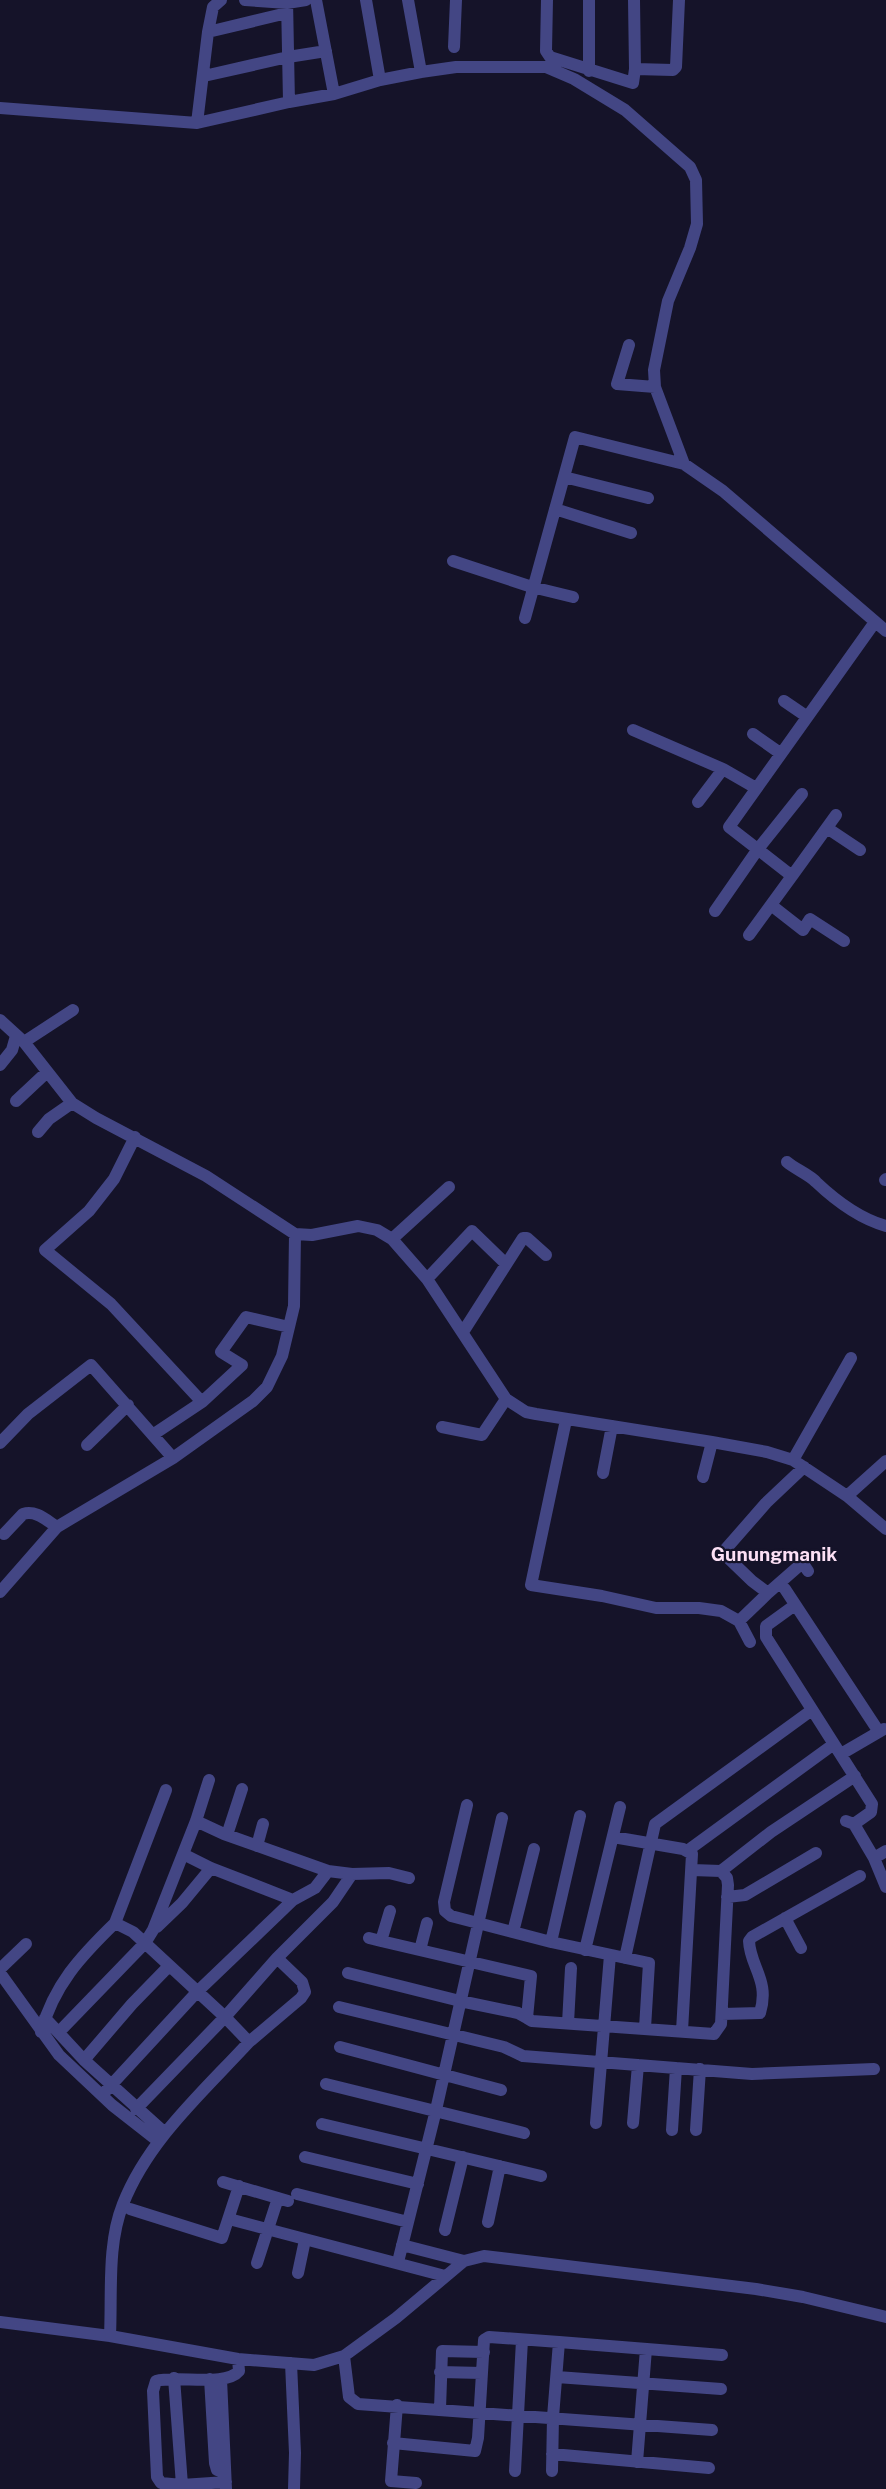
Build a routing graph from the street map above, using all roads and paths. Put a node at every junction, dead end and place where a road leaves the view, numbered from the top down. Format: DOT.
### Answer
graph roads {
  1 [pos="221,0"];
  2 [pos="245,0"];
  3 [pos="306,0"];
  4 [pos="316,0"];
  5 [pos="366,0"];
  6 [pos="408,0"];
  7 [pos="456,0"];
  8 [pos="547,0"];
  9 [pos="589,0"];
  10 [pos="634,0"];
  11 [pos="679,0"];
  12 [pos="287,5"];
  13 [pos="208,32"];
  14 [pos="454,47"];
  15 [pos="326,51"];
  16 [pos="288,57"];
  17 [pos="635,70"];
  18 [pos="588,71"];
  19 [pos="421,72"];
  20 [pos="204,76"];
  21 [pos="380,80"];
  22 [pos="334,94"];
  23 [pos="289,102"];
  24 [pos="0,108"];
  25 [pos="196,123"];
  26 [pos="629,345"];
  27 [pos="655,387"];
  28 [pos="684,464"];
  29 [pos="564,477"];
  30 [pos="648,498"];
  31 [pos="554,509"];
  32 [pos="631,533"];
  33 [pos="453,561"];
  34 [pos="532,587"];
  35 [pos="573,597"];
  36 [pos="525,618"];
  37 [pos="875,622"];
  38 [pos="886,630"];
  39 [pos="784,701"];
  40 [pos="806,716"];
  41 [pos="633,730"];
  42 [pos="753,734"];
  43 [pos="780,754"];
  44 [pos="723,769"];
  45 [pos="756,788"];
  46 [pos="802,794"];
  47 [pos="698,802"];
  48 [pos="836,815"];
  49 [pos="827,828"];
  50 [pos="758,849"];
  51 [pos="860,850"];
  52 [pos="792,876"];
  53 [pos="771,904"];
  54 [pos="715,911"];
  55 [pos="748,935"];
  56 [pos="844,940"];
  57 [pos="73,1010"];
  58 [pos="0,1020"];
  59 [pos="20,1039"];
  60 [pos="0,1064"];
  61 [pos="47,1072"];
  62 [pos="16,1101"];
  63 [pos="72,1103"];
  64 [pos="38,1132"];
  65 [pos="135,1137"];
  66 [pos="787,1162"];
  67 [pos="449,1187"];
  68 [pos="886,1226"];
  69 [pos="295,1234"];
  70 [pos="392,1239"];
  71 [pos="546,1255"];
  72 [pos="505,1263"];
  73 [pos="427,1279"];
  74 [pos="289,1327"];
  75 [pos="463,1332"];
  76 [pos="851,1358"];
  77 [pos="506,1399"];
  78 [pos="202,1402"];
  79 [pos="128,1405"];
  80 [pos="566,1420"];
  81 [pos="612,1426"];
  82 [pos="442,1427"];
  83 [pos="154,1434"];
  84 [pos="712,1442"];
  85 [pos="0,1443"];
  86 [pos="87,1445"];
  87 [pos="173,1458"];
  88 [pos="886,1460"];
  89 [pos="798,1463"];
  90 [pos="603,1473"];
  91 [pos="703,1477"];
  92 [pos="847,1496"];
  93 [pos="57,1527"];
  94 [pos="886,1529"];
  95 [pos="4,1534"];
  96 [pos="808,1571"];
  97 [pos="784,1589"];
  98 [pos="0,1592"];
  99 [pos="768,1593"];
  100 [pos="795,1605"];
  101 [pos="739,1621"];
  102 [pos="750,1642"];
  103 [pos="812,1710"];
  104 [pos="882,1730"];
  105 [pos="838,1749"];
  106 [pos="855,1776"];
  107 [pos="209,1780"];
  108 [pos="242,1789"];
  109 [pos="166,1790"];
  110 [pos="467,1805"];
  111 [pos="620,1807"];
  112 [pos="580,1816"];
  113 [pos="502,1818"];
  114 [pos="196,1822"];
  115 [pos="263,1824"];
  116 [pos="227,1835"];
  117 [pos="613,1837"];
  118 [pos="650,1844"];
  119 [pos="257,1846"];
  120 [pos="534,1849"];
  121 [pos="687,1851"];
  122 [pos="886,1851"];
  123 [pos="816,1853"];
  124 [pos="183,1854"];
  125 [pos="874,1858"];
  126 [pos="211,1868"];
  127 [pos="692,1870"];
  128 [pos="328,1871"];
  129 [pos="720,1871"];
  130 [pos="352,1874"];
  131 [pos="860,1876"];
  132 [pos="409,1878"];
  133 [pos="886,1887"];
  134 [pos="727,1897"];
  135 [pos="293,1900"];
  136 [pos="390,1911"];
  137 [pos="785,1918"];
  138 [pos="115,1923"];
  139 [pos="427,1923"];
  140 [pos="479,1924"];
  141 [pos="153,1930"];
  142 [pos="514,1932"];
  143 [pos="551,1942"];
  144 [pos="145,1943"];
  145 [pos="26,1944"];
  146 [pos="800,1948"];
  147 [pos="420,1950"];
  148 [pos="585,1950"];
  149 [pos="610,1955"];
  150 [pos="276,1958"];
  151 [pos="625,1958"];
  152 [pos="470,1962"];
  153 [pos="169,1966"];
  154 [pos="571,1968"];
  155 [pos="0,1971"];
  156 [pos="348,1973"];
  157 [pos="197,1992"];
  158 [pos="460,2001"];
  159 [pos="339,2007"];
  160 [pos="722,2014"];
  161 [pos="225,2017"];
  162 [pos="45,2018"];
  163 [pos="526,2018"];
  164 [pos="568,2023"];
  165 [pos="603,2025"];
  166 [pos="645,2028"];
  167 [pos="682,2031"];
  168 [pos="41,2032"];
  169 [pos="59,2032"];
  170 [pos="453,2034"];
  171 [pos="249,2042"];
  172 [pos="340,2047"];
  173 [pos="84,2060"];
  174 [pos="600,2062"];
  175 [pos="638,2065"];
  176 [pos="676,2068"];
  177 [pos="700,2069"];
  178 [pos="874,2069"];
  179 [pos="444,2074"];
  180 [pos="113,2084"];
  181 [pos="326,2084"];
  182 [pos="500,2090"];
  183 [pos="102,2095"];
  184 [pos="136,2109"];
  185 [pos="436,2110"];
  186 [pos="596,2123"];
  187 [pos="322,2124"];
  188 [pos="633,2124"];
  189 [pos="672,2130"];
  190 [pos="696,2130"];
  191 [pos="524,2133"];
  192 [pos="162,2137"];
  193 [pos="427,2148"];
  194 [pos="463,2156"];
  195 [pos="305,2157"];
  196 [pos="500,2166"];
  197 [pos="541,2176"];
  198 [pos="223,2182"];
  199 [pos="418,2184"];
  200 [pos="239,2186"];
  201 [pos="288,2198"];
  202 [pos="130,2209"];
  203 [pos="229,2219"];
  204 [pos="408,2222"];
  205 [pos="488,2222"];
  206 [pos="267,2230"];
  207 [pos="445,2230"];
  208 [pos="305,2240"];
  209 [pos="402,2245"];
  210 [pos="464,2261"];
  211 [pos="398,2262"];
  212 [pos="257,2263"];
  213 [pos="298,2273"];
  214 [pos="445,2276"];
  215 [pos="886,2317"];
  216 [pos="0,2322"];
  217 [pos="110,2336"];
  218 [pos="522,2340"];
  219 [pos="559,2342"];
  220 [pos="646,2349"];
  221 [pos="484,2352"];
  222 [pos="722,2355"];
  223 [pos="344,2356"];
  224 [pos="238,2359"];
  225 [pos="291,2364"];
  226 [pos="440,2372"];
  227 [pos="482,2373"];
  228 [pos="557,2377"];
  229 [pos="174,2378"];
  230 [pos="216,2379"];
  231 [pos="644,2383"];
  232 [pos="721,2388"];
  233 [pos="397,2405"];
  234 [pos="440,2409"];
  235 [pos="479,2412"];
  236 [pos="517,2415"];
  237 [pos="553,2416"];
  238 [pos="641,2424"];
  239 [pos="712,2430"];
  240 [pos="393,2443"];
  241 [pos="552,2454"];
  242 [pos="638,2462"];
  243 [pos="709,2468"];
  244 [pos="515,2471"];
  245 [pos="552,2471"];
  246 [pos="226,2481"];
  247 [pos="416,2484"];
  248 [pos="182,2485"];
  249 [pos="294,2489"];
  1 -- 13 [label="street"];
  2 -- 12 [label="street"];
  3 -- 12 [label="street"];
  4 -- 15 [label="street"];
  5 -- 21 [label="street"];
  6 -- 19 [label="street"];
  7 -- 14 [label="street"];
  8 -- 18 [label="street"];
  9 -- 18 [label="street"];
  10 -- 17 [label="street"];
  11 -- 17 [label="street"];
  12 -- 13 [label="street"];
  12 -- 16 [label="street"];
  13 -- 20 [label="street"];
  15 -- 16 [label="street"];
  15 -- 22 [label="street"];
  16 -- 20 [label="street"];
  16 -- 23 [label="street"];
  17 -- 18 [label="street"];
  19 -- 21 [label="street"];
  19 -- 27 [label="street"];
  20 -- 25 [label="street"];
  21 -- 22 [label="street"];
  22 -- 23 [label="street"];
  23 -- 25 [label="street"];
  24 -- 25 [label="street"];
  26 -- 27 [label="street"];
  27 -- 28 [label="street"];
  28 -- 29 [label="street"];
  28 -- 37 [label="street"];
  29 -- 30 [label="street"];
  29 -- 31 [label="street"];
  31 -- 32 [label="street"];
  31 -- 34 [label="street"];
  33 -- 34 [label="street"];
  34 -- 35 [label="street"];
  34 -- 36 [label="street"];
  37 -- 38 [label="street"];
  37 -- 40 [label="street"];
  39 -- 40 [label="street"];
  40 -- 43 [label="street"];
  41 -- 44 [label="street"];
  42 -- 43 [label="street"];
  43 -- 45 [label="street"];
  44 -- 45 [label="street"];
  44 -- 47 [label="street"];
  45 -- 50 [label="street"];
  46 -- 50 [label="street"];
  48 -- 49 [label="street"];
  49 -- 51 [label="street"];
  49 -- 52 [label="street"];
  50 -- 52 [label="street"];
  50 -- 54 [label="street"];
  52 -- 53 [label="street"];
  53 -- 55 [label="street"];
  53 -- 56 [label="street"];
  57 -- 59 [label="street"];
  58 -- 59 [label="street"];
  59 -- 60 [label="street"];
  59 -- 61 [label="street"];
  61 -- 62 [label="street"];
  61 -- 63 [label="street"];
  63 -- 64 [label="street"];
  63 -- 65 [label="street"];
  65 -- 69 [label="street"];
  65 -- 78 [label="street"];
  66 -- 68 [label="street"];
  67 -- 70 [label="street"];
  69 -- 70 [label="street"];
  69 -- 74 [label="street"];
  70 -- 73 [label="street"];
  71 -- 72 [label="street"];
  72 -- 73 [label="street"];
  72 -- 75 [label="street"];
  73 -- 75 [label="street"];
  74 -- 78 [label="street"];
  74 -- 87 [label="street"];
  75 -- 77 [label="street"];
  76 -- 89 [label="street"];
  77 -- 80 [label="street"];
  77 -- 82 [label="street"];
  78 -- 83 [label="street"];
  79 -- 83 [label="street"];
  79 -- 85 [label="street"];
  79 -- 86 [label="street"];
  80 -- 81 [label="street"];
  80 -- 101 [label="street"];
  81 -- 84 [label="street"];
  81 -- 90 [label="street"];
  83 -- 87 [label="street"];
  84 -- 89 [label="street"];
  84 -- 91 [label="street"];
  87 -- 93 [label="street"];
  88 -- 92 [label="street"];
  89 -- 92 [label="street"];
  89 -- 99 [label="street"];
  92 -- 94 [label="street"];
  93 -- 95 [label="street"];
  93 -- 98 [label="street"];
  96 -- 99 [label="street"];
  97 -- 100 [label="street"];
  99 -- 101 [label="street"];
  100 -- 103 [label="street"];
  100 -- 104 [label="street"];
  101 -- 102 [label="street"];
  103 -- 105 [label="street"];
  103 -- 118 [label="street"];
  104 -- 105 [label="street"];
  105 -- 106 [label="street"];
  105 -- 121 [label="street"];
  106 -- 125 [label="street"];
  106 -- 129 [label="street"];
  107 -- 114 [label="street"];
  108 -- 116 [label="street"];
  109 -- 138 [label="street"];
  110 -- 140 [label="street"];
  111 -- 117 [label="street"];
  112 -- 143 [label="street"];
  113 -- 140 [label="street"];
  114 -- 116 [label="street"];
  114 -- 124 [label="street"];
  115 -- 119 [label="street"];
  116 -- 119 [label="street"];
  117 -- 118 [label="street"];
  117 -- 148 [label="street"];
  118 -- 121 [label="street"];
  118 -- 151 [label="street"];
  119 -- 128 [label="street"];
  120 -- 142 [label="street"];
  121 -- 127 [label="street"];
  122 -- 125 [label="street"];
  123 -- 134 [label="street"];
  124 -- 126 [label="street"];
  124 -- 141 [label="street"];
  125 -- 133 [label="street"];
  126 -- 135 [label="street"];
  126 -- 141 [label="street"];
  127 -- 129 [label="street"];
  127 -- 167 [label="street"];
  128 -- 130 [label="street"];
  128 -- 135 [label="street"];
  129 -- 134 [label="street"];
  130 -- 132 [label="street"];
  130 -- 150 [label="street"];
  131 -- 137 [label="street"];
  134 -- 160 [label="street"];
  135 -- 157 [label="street"];
  136 -- 147 [label="street"];
  137 -- 146 [label="street"];
  137 -- 160 [label="street"];
  138 -- 144 [label="street"];
  138 -- 162 [label="street"];
  139 -- 147 [label="street"];
  140 -- 142 [label="street"];
  140 -- 152 [label="street"];
  141 -- 144 [label="street"];
  142 -- 143 [label="street"];
  143 -- 148 [label="street"];
  144 -- 153 [label="street"];
  144 -- 169 [label="street"];
  145 -- 155 [label="street"];
  147 -- 152 [label="street"];
  148 -- 149 [label="street"];
  149 -- 151 [label="street"];
  149 -- 165 [label="street"];
  150 -- 161 [label="street"];
  150 -- 171 [label="street"];
  151 -- 166 [label="street"];
  152 -- 158 [label="street"];
  152 -- 163 [label="street"];
  153 -- 157 [label="street"];
  153 -- 173 [label="street"];
  154 -- 164 [label="street"];
  155 -- 168 [label="street"];
  156 -- 158 [label="street"];
  157 -- 161 [label="street"];
  157 -- 180 [label="street"];
  158 -- 163 [label="street"];
  158 -- 170 [label="street"];
  159 -- 170 [label="street"];
  160 -- 167 [label="street"];
  161 -- 171 [label="street"];
  161 -- 184 [label="street"];
  162 -- 168 [label="street"];
  162 -- 169 [label="street"];
  163 -- 164 [label="street"];
  164 -- 165 [label="street"];
  165 -- 166 [label="street"];
  165 -- 174 [label="street"];
  166 -- 167 [label="street"];
  168 -- 183 [label="street"];
  169 -- 173 [label="street"];
  170 -- 174 [label="street"];
  170 -- 179 [label="street"];
  171 -- 192 [label="street"];
  172 -- 179 [label="street"];
  173 -- 180 [label="street"];
  174 -- 175 [label="street"];
  174 -- 186 [label="street"];
  175 -- 176 [label="street"];
  175 -- 188 [label="street"];
  176 -- 177 [label="street"];
  176 -- 189 [label="street"];
  177 -- 178 [label="street"];
  177 -- 190 [label="street"];
  179 -- 182 [label="street"];
  179 -- 185 [label="street"];
  180 -- 183 [label="street"];
  180 -- 184 [label="street"];
  181 -- 185 [label="street"];
  183 -- 192 [label="street"];
  184 -- 192 [label="street"];
  185 -- 191 [label="street"];
  185 -- 193 [label="street"];
  187 -- 193 [label="street"];
  192 -- 217 [label="street"];
  193 -- 194 [label="street"];
  193 -- 199 [label="street"];
  194 -- 196 [label="street"];
  194 -- 207 [label="street"];
  195 -- 199 [label="street"];
  196 -- 197 [label="street"];
  196 -- 205 [label="street"];
  198 -- 200 [label="street"];
  199 -- 204 [label="street"];
  200 -- 201 [label="street"];
  200 -- 203 [label="street"];
  201 -- 204 [label="street"];
  201 -- 206 [label="street"];
  202 -- 203 [label="street"];
  203 -- 206 [label="street"];
  204 -- 209 [label="street"];
  206 -- 208 [label="street"];
  206 -- 212 [label="street"];
  208 -- 211 [label="street"];
  208 -- 213 [label="street"];
  209 -- 210 [label="street"];
  209 -- 211 [label="street"];
  210 -- 214 [label="street"];
  210 -- 215 [label="street"];
  211 -- 214 [label="street"];
  214 -- 223 [label="street"];
  216 -- 217 [label="street"];
  217 -- 224 [label="street"];
  218 -- 219 [label="street"];
  218 -- 221 [label="street"];
  218 -- 236 [label="street"];
  219 -- 220 [label="street"];
  219 -- 228 [label="street"];
  220 -- 222 [label="street"];
  220 -- 231 [label="street"];
  221 -- 226 [label="street"];
  221 -- 227 [label="street"];
  223 -- 225 [label="street"];
  223 -- 233 [label="street"];
  224 -- 225 [label="street"];
  224 -- 230 [label="street"];
  225 -- 249 [label="street"];
  226 -- 227 [label="street"];
  226 -- 234 [label="street"];
  227 -- 235 [label="street"];
  228 -- 231 [label="street"];
  228 -- 237 [label="street"];
  229 -- 230 [label="street"];
  229 -- 248 [label="street"];
  229 -- 248 [label="street"];
  230 -- 246 [label="street"];
  231 -- 232 [label="street"];
  231 -- 238 [label="street"];
  233 -- 234 [label="street"];
  233 -- 240 [label="street"];
  234 -- 235 [label="street"];
  235 -- 236 [label="street"];
  235 -- 240 [label="street"];
  236 -- 237 [label="street"];
  236 -- 244 [label="street"];
  237 -- 238 [label="street"];
  237 -- 241 [label="street"];
  238 -- 239 [label="street"];
  238 -- 242 [label="street"];
  240 -- 247 [label="street"];
  241 -- 242 [label="street"];
  241 -- 245 [label="street"];
  242 -- 243 [label="street"];
  246 -- 248 [label="street"];
}
